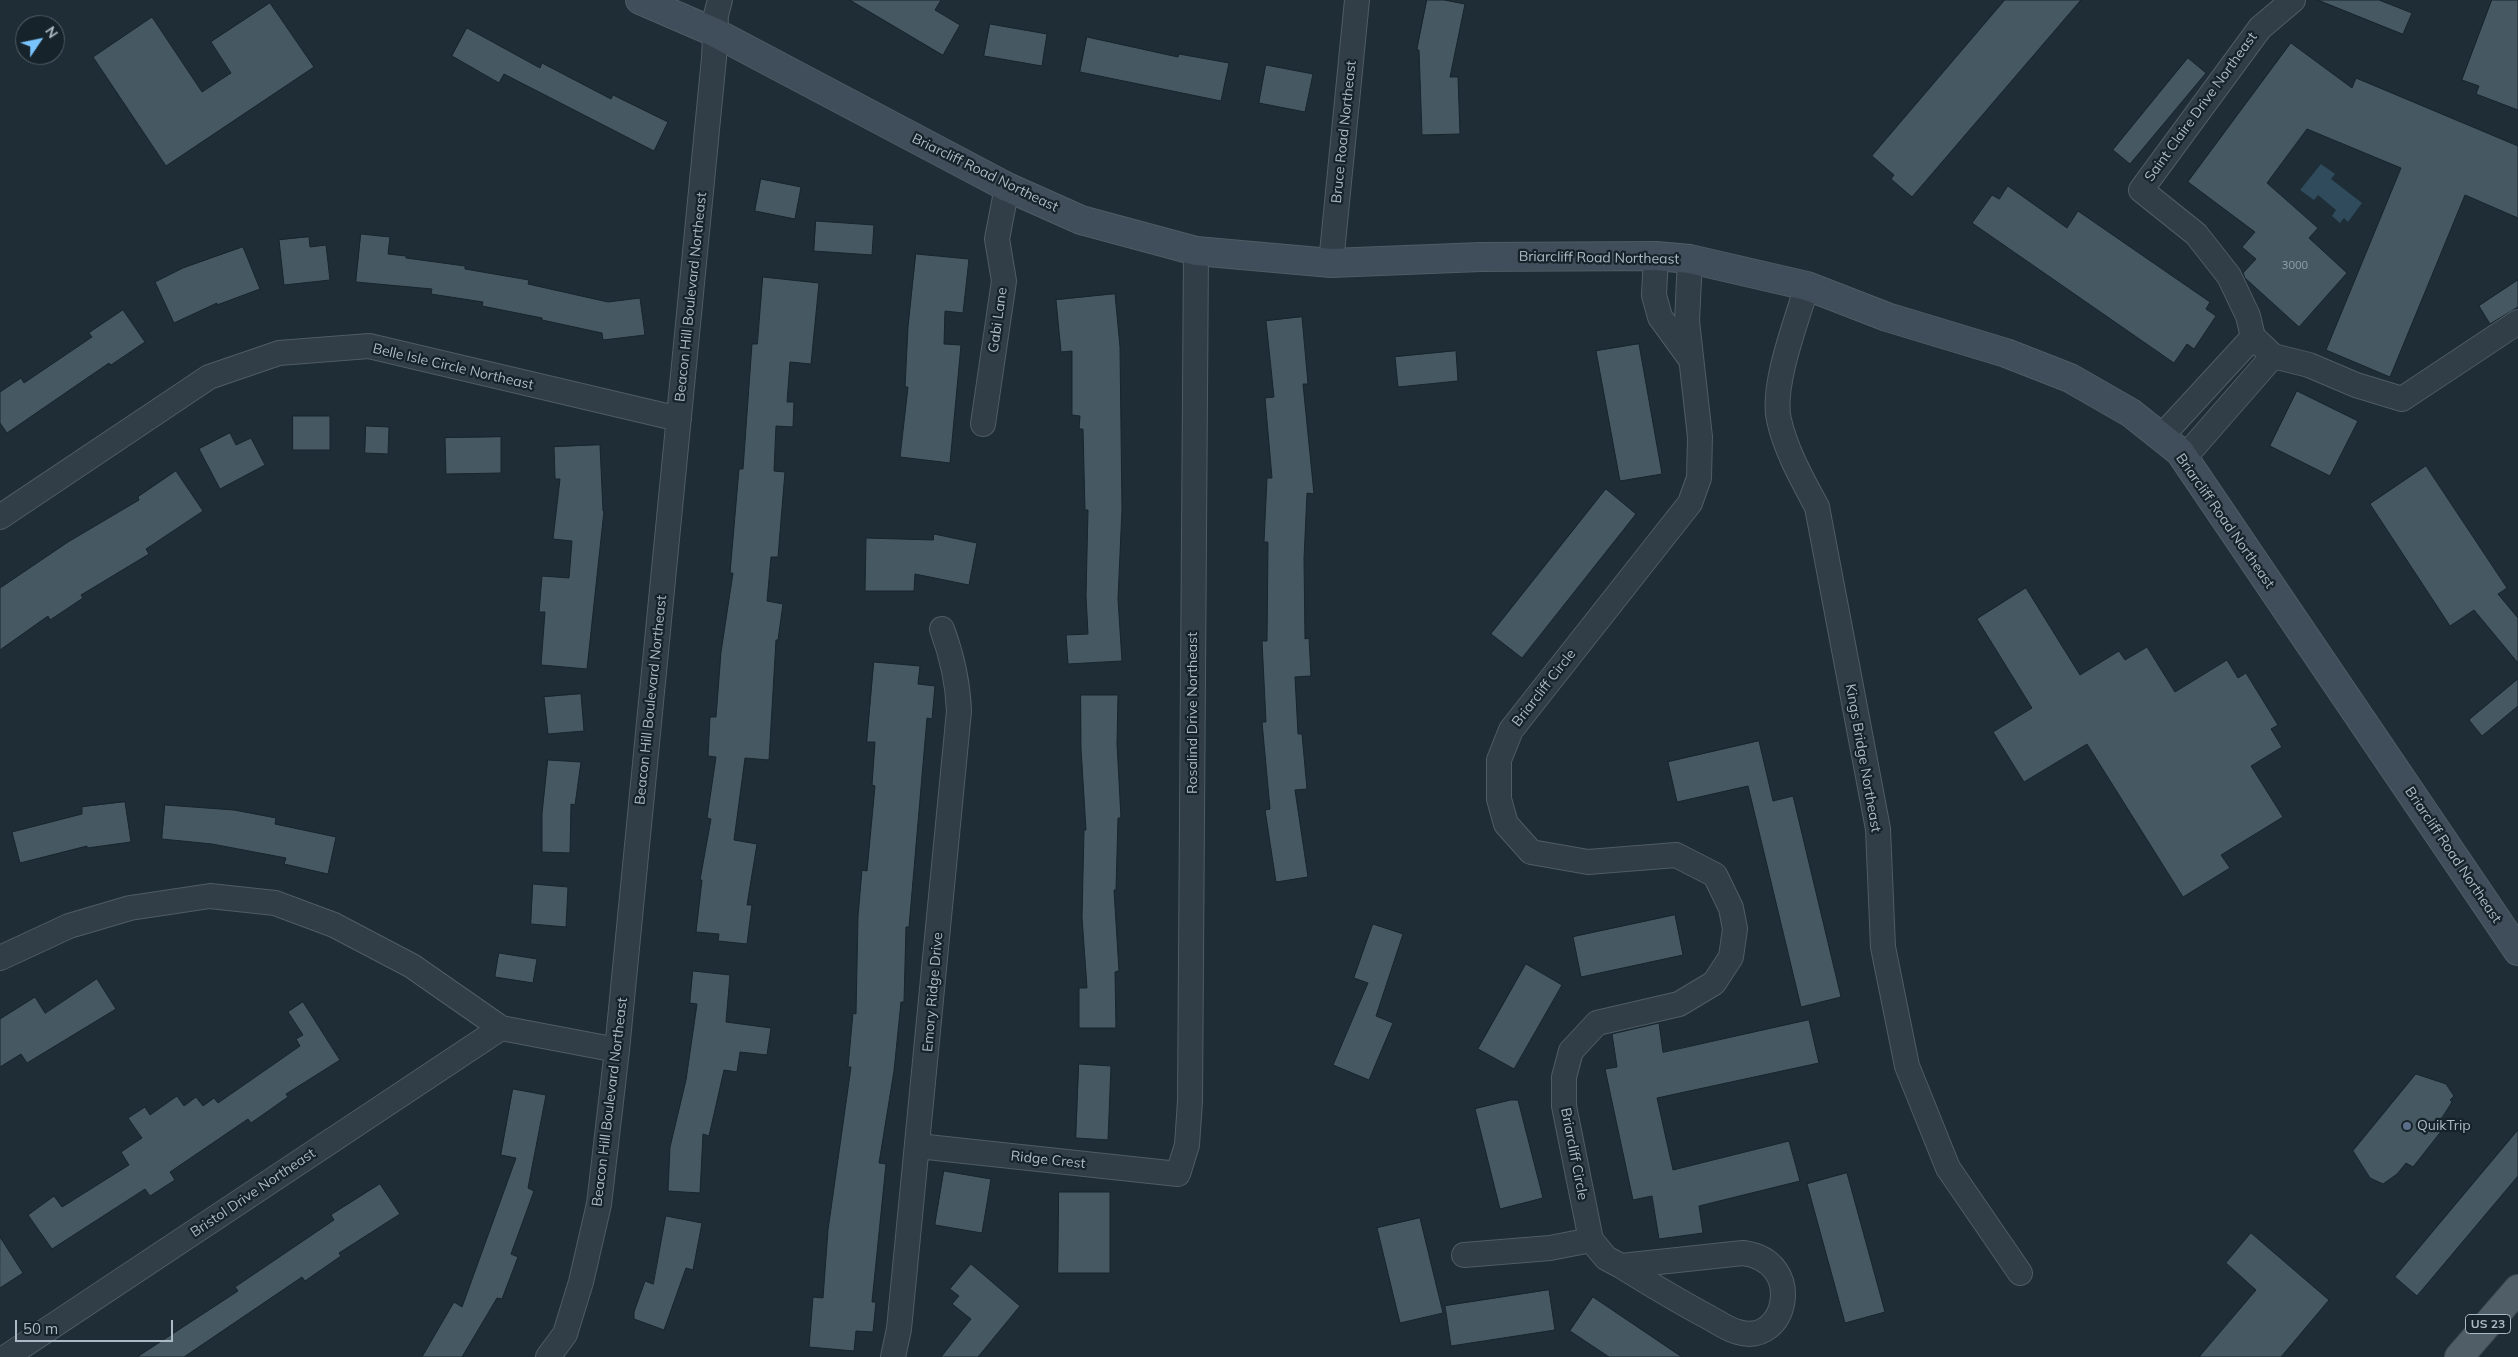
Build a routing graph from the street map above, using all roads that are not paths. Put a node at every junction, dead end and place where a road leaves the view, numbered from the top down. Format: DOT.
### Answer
graph roads {
  1 [pos="640,0"];
  2 [pos="720,0"];
  3 [pos="1357,0"];
  4 [pos="2293,0"];
  5 [pos="714,32"];
  6 [pos="1007,187"];
  7 [pos="1196,251"];
  8 [pos="1656,256"];
  9 [pos="1690,259"];
  10 [pos="1331,263"];
  11 [pos="1807,286"];
  12 [pos="2518,322"];
  13 [pos="2253,337"];
  14 [pos="2273,356"];
  15 [pos="1690,358"];
  16 [pos="2220,372"];
  17 [pos="2242,392"];
  18 [pos="679,419"];
  19 [pos="983,424"];
  20 [pos="2161,437"];
  21 [pos="2184,458"];
  22 [pos="0,517"];
  23 [pos="942,629"];
  24 [pos="2518,951"];
  25 [pos="0,958"];
  26 [pos="501,1028"];
  27 [pos="617,1050"];
  28 [pos="918,1146"];
  29 [pos="1178,1174"];
  30 [pos="1591,1240"];
  31 [pos="1464,1256"];
  32 [pos="1621,1266"];
  33 [pos="2020,1273"];
  34 [pos="2518,1289"];
  35 [pos="6,1357"];
  36 [pos="548,1357"];
  37 [pos="893,1357"];
  38 [pos="2460,1357"];
  1 -- 5 [label="main road, Briarcliff Road Northeast"];
  2 -- 5 [label="street, Beacon Hill Boulevard Northeast"];
  3 -- 10 [label="street, Bruce Road Northeast"];
  4 -- 13 [label="street, Saint Claire Drive Northeast"];
  5 -- 6 [label="main road, Briarcliff Road Northeast"];
  5 -- 18 [label="street, Beacon Hill Boulevard Northeast"];
  6 -- 7 [label="main road, Briarcliff Road Northeast"];
  6 -- 19 [label="street, Gabi Lane"];
  7 -- 10 [label="main road, Briarcliff Road Northeast"];
  7 -- 29 [label="street, Rosalind Drive Northeast"];
  8 -- 9 [label="main road, Briarcliff Road Northeast"];
  8 -- 10 [label="main road, Briarcliff Road Northeast"];
  8 -- 15 [label="street, Briarcliff Circle"];
  9 -- 11 [label="main road, Briarcliff Road Northeast"];
  9 -- 15 [label="street, Briarcliff Circle"];
  11 -- 20 [label="main road, Briarcliff Road Northeast"];
  11 -- 33 [label="street, Kings Bridge Northeast"];
  12 -- 14 [label="street"];
  13 -- 14 [label="street"];
  13 -- 16 [label="street"];
  14 -- 17 [label="street"];
  15 -- 30 [label="street, Briarcliff Circle"];
  16 -- 17 [label="street"];
  16 -- 20 [label="street"];
  17 -- 21 [label="street"];
  18 -- 22 [label="street, Belle Isle Circle Northeast"];
  18 -- 27 [label="street, Beacon Hill Boulevard Northeast"];
  20 -- 21 [label="main road, Briarcliff Road Northeast"];
  21 -- 24 [label="main road, Briarcliff Road Northeast"];
  23 -- 28 [label="street, Emory Ridge Drive"];
  25 -- 26 [label="street"];
  26 -- 27 [label="street"];
  26 -- 35 [label="street, Bristol Drive Northeast"];
  27 -- 36 [label="street, Beacon Hill Boulevard Northeast"];
  28 -- 29 [label="street, Ridge Crest"];
  28 -- 37 [label="street, Emory Ridge Drive"];
  30 -- 31 [label="street"];
  30 -- 32 [label="street, Briarcliff Circle"];
  32 -- 32 [label="street, Briarcliff Circle"];
  34 -- 38 [label="main road, US 23"];
}
